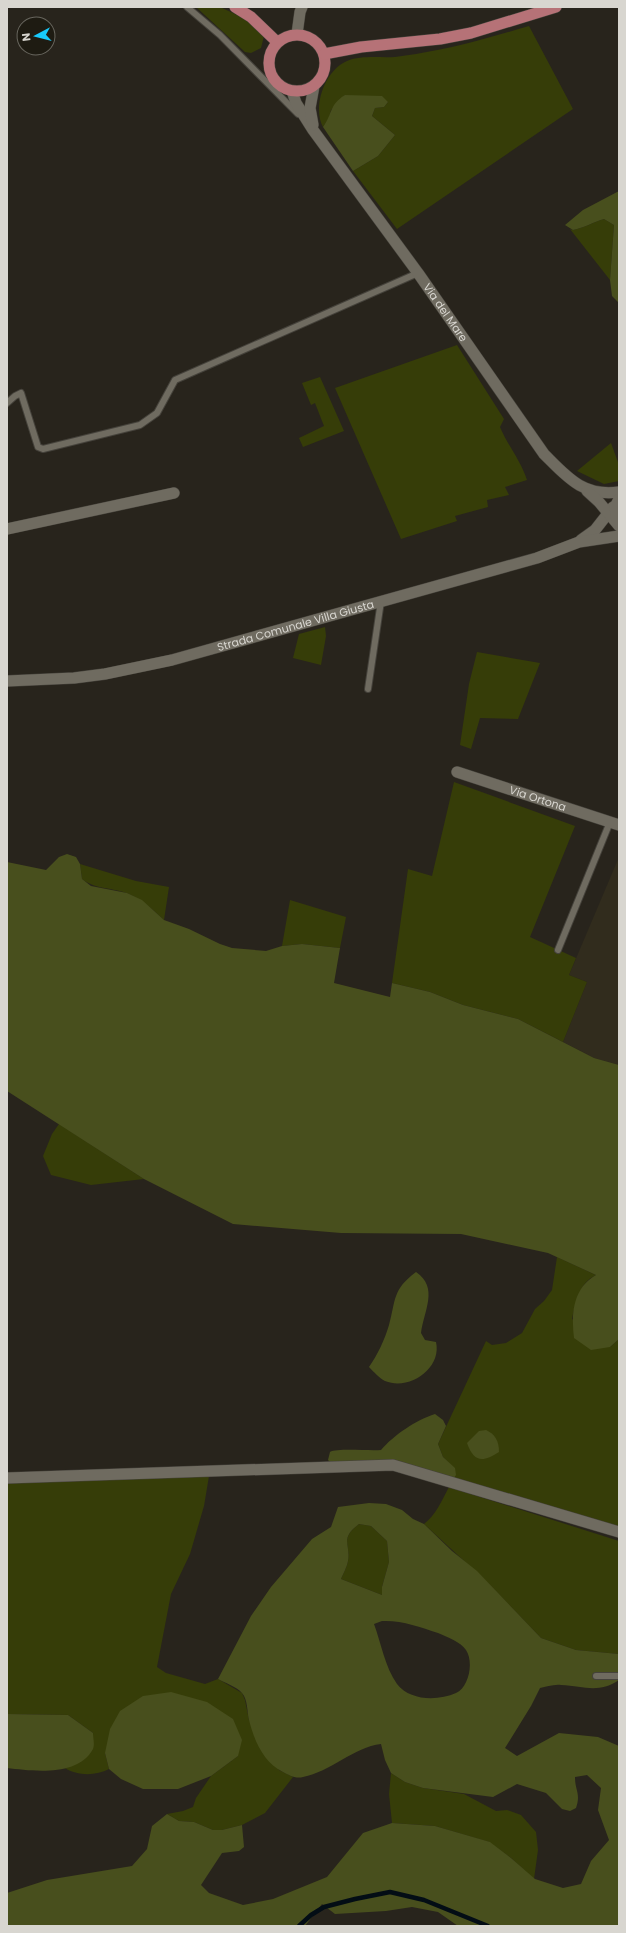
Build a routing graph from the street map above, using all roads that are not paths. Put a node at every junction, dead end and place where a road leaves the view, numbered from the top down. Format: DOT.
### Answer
graph roads {
  1 [pos="187,7"];
  2 [pos="235,7"];
  3 [pos="302,7"];
  4 [pos="556,7"];
  5 [pos="297,34"];
  6 [pos="277,42"];
  7 [pos="324,54"];
  8 [pos="314,86"];
  9 [pos="292,91"];
  10 [pos="314,130"];
  11 [pos="418,273"];
  12 [pos="7,403"];
  13 [pos="583,488"];
  14 [pos="174,493"];
  15 [pos="618,497"];
  16 [pos="609,514"];
  17 [pos="619,526"];
  18 [pos="7,529"];
  19 [pos="619,536"];
  20 [pos="579,542"];
  21 [pos="381,601"];
  22 [pos="7,681"];
  23 [pos="368,689"];
  24 [pos="457,772"];
  25 [pos="614,824"];
  26 [pos="558,950"];
  27 [pos="7,1478"];
  28 [pos="619,1532"];
  29 [pos="596,1676"];
  30 [pos="619,1676"];
  1 -- 10 [label="lane"];
  2 -- 6 [label="main road"];
  3 -- 5 [label="street"];
  4 -- 7 [label="main road"];
  5 -- 6 [label="main road"];
  5 -- 7 [label="main road"];
  6 -- 9 [label="main road"];
  7 -- 8 [label="main road"];
  8 -- 9 [label="main road"];
  8 -- 10 [label="street, Via del Mare"];
  9 -- 10 [label="street, Via del Mare"];
  10 -- 11 [label="street, Via del Mare"];
  11 -- 12 [label="lane"];
  11 -- 13 [label="street, Via del Mare"];
  13 -- 15 [label="street"];
  13 -- 16 [label="street, Via del Mare"];
  14 -- 18 [label="street"];
  15 -- 16 [label="street"];
  15 -- 17 [label="street"];
  16 -- 17 [label="street, Via del Mare"];
  16 -- 20 [label="street"];
  19 -- 20 [label="street"];
  20 -- 21 [label="street, Strada Comunale Villa Giusta"];
  21 -- 22 [label="street, Strada Comunale Villa Giusta"];
  21 -- 23 [label="lane"];
  24 -- 25 [label="street, Via Ortona"];
  25 -- 26 [label="lane"];
  27 -- 28 [label="street"];
  29 -- 30 [label="lane"];
}
